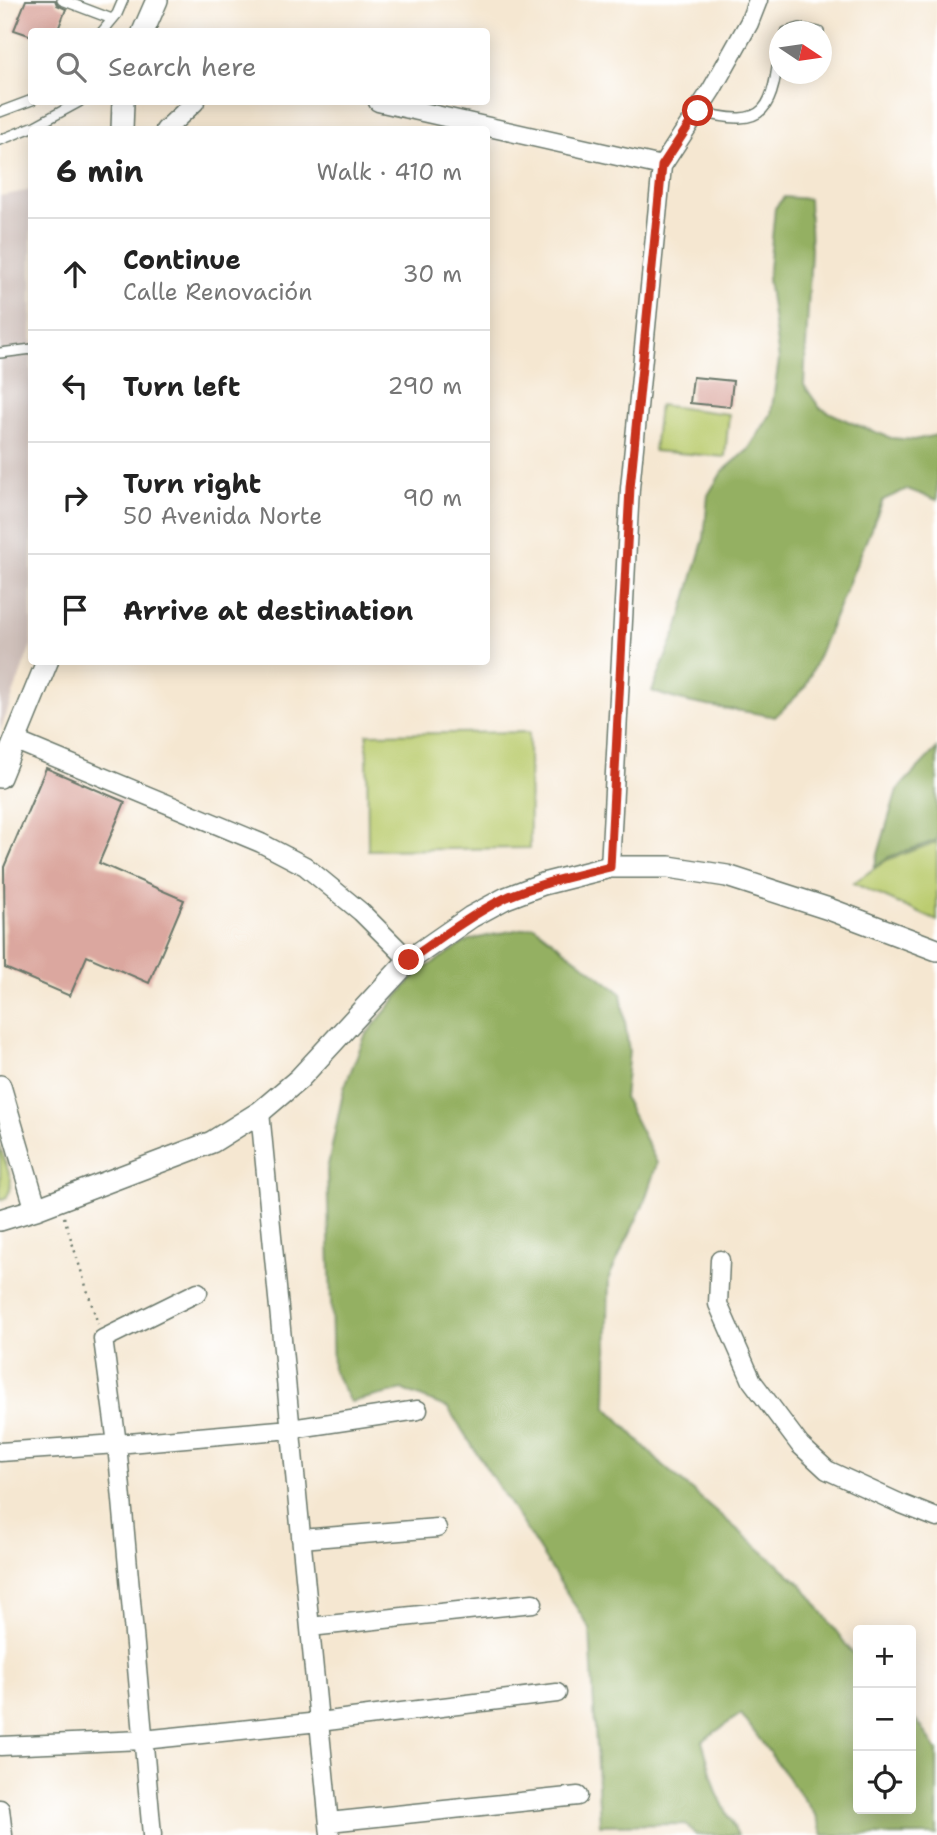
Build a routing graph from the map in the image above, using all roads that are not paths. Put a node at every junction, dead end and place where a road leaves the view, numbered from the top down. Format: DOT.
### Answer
graph roads {
  1 [pos="62,0"];
  2 [pos="123,0"];
  3 [pos="157,0"];
  4 [pos="758,0"];
  5 [pos="112,19"];
  6 [pos="105,28"];
  7 [pos="144,28"];
  8 [pos="775,84"];
  9 [pos="28,102"];
  10 [pos="73,105"];
  11 [pos="123,105"];
  12 [pos="192,105"];
  13 [pos="391,105"];
  14 [pos="698,111"];
  15 [pos="0,113"];
  16 [pos="33,126"];
  17 [pos="122,126"];
  18 [pos="169,126"];
  19 [pos="484,126"];
  20 [pos="490,127"];
  21 [pos="28,128"];
  22 [pos="0,140"];
  23 [pos="662,166"];
  24 [pos="28,350"];
  25 [pos="0,353"];
  26 [pos="46,665"];
  27 [pos="16,741"];
  28 [pos="0,777"];
  29 [pos="610,867"];
  30 [pos="937,950"];
  31 [pos="409,960"];
  32 [pos="0,1086"];
  33 [pos="260,1112"];
  34 [pos="36,1209"];
  35 [pos="0,1220"];
  36 [pos="720,1260"];
  37 [pos="198,1292"];
  38 [pos="418,1410"];
  39 [pos="291,1429"];
  40 [pos="117,1444"];
  41 [pos="0,1452"];
  42 [pos="937,1518"];
  43 [pos="437,1528"];
  44 [pos="301,1539"];
  45 [pos="533,1603"];
  46 [pos="310,1627"];
  47 [pos="557,1693"];
  48 [pos="319,1722"];
  49 [pos="143,1740"];
  50 [pos="0,1746"];
  51 [pos="578,1796"];
  52 [pos="0,1810"];
  53 [pos="329,1828"];
  54 [pos="3,1835"];
  55 [pos="152,1835"];
  1 -- 5 [label="lane"];
  2 -- 5 [label="lane"];
  3 -- 7 [label="street"];
  4 -- 14 [label="street"];
  5 -- 6 [label="lane"];
  8 -- 14 [label="lane"];
  9 -- 15 [label="lane"];
  10 -- 16 [label="lane"];
  11 -- 17 [label="street"];
  12 -- 18 [label="street"];
  13 -- 19 [label="street"];
  14 -- 23 [label="street"];
  20 -- 23 [label="street"];
  21 -- 22 [label="lane"];
  23 -- 29 [label="street"];
  24 -- 25 [label="lane"];
  26 -- 27 [label="street"];
  27 -- 28 [label="street"];
  27 -- 31 [label="street"];
  29 -- 30 [label="street"];
  29 -- 31 [label="street"];
  31 -- 33 [label="street"];
  32 -- 34 [label="street"];
  33 -- 34 [label="street"];
  33 -- 39 [label="street"];
  34 -- 35 [label="street"];
  36 -- 42 [label="street"];
  37 -- 40 [label="street"];
  38 -- 39 [label="street"];
  39 -- 40 [label="street"];
  39 -- 44 [label="street"];
  40 -- 41 [label="street"];
  40 -- 49 [label="street"];
  43 -- 44 [label="street"];
  44 -- 46 [label="street"];
  45 -- 46 [label="street"];
  46 -- 48 [label="street"];
  47 -- 48 [label="street"];
  48 -- 49 [label="street"];
  48 -- 53 [label="street"];
  49 -- 50 [label="street"];
  49 -- 55 [label="street"];
  51 -- 53 [label="street"];
  52 -- 54 [label="street"];
}
